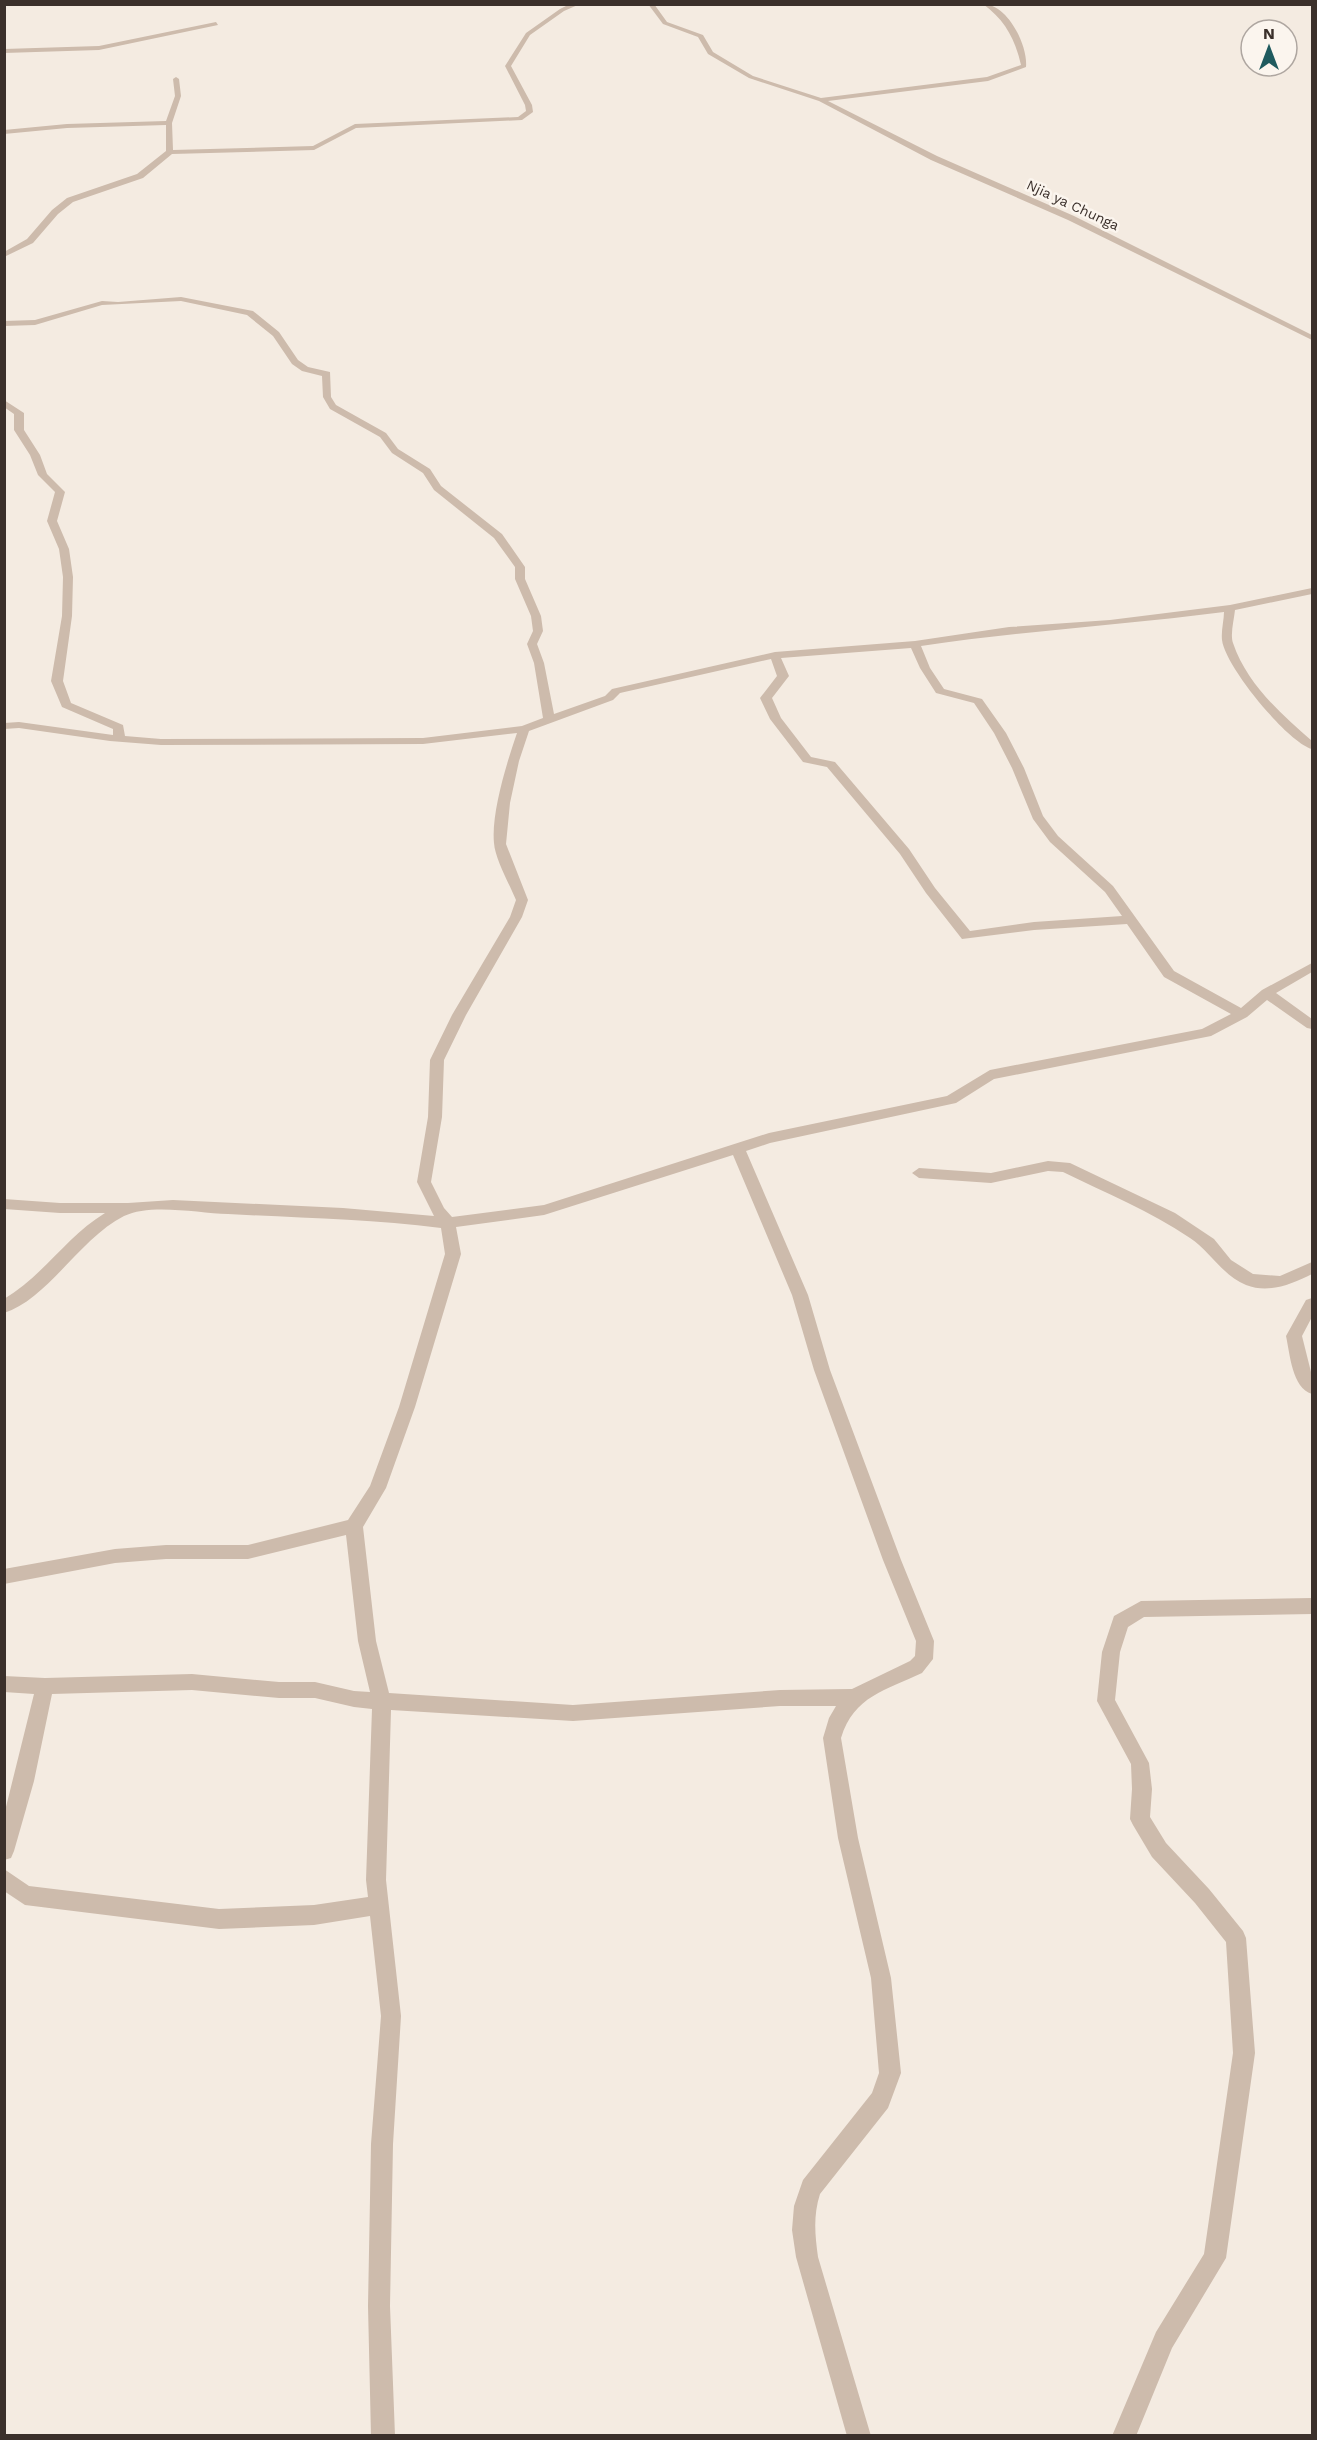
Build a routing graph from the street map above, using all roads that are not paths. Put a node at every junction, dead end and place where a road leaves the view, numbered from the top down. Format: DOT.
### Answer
graph roads {
  1 [pos="577,4"];
  2 [pos="651,4"];
  3 [pos="986,4"];
  4 [pos="216,24"];
  5 [pos="4,51"];
  6 [pos="176,79"];
  7 [pos="821,100"];
  8 [pos="169,123"];
  9 [pos="4,132"];
  10 [pos="170,152"];
  11 [pos="4,255"];
  12 [pos="4,324"];
  13 [pos="1312,338"];
  14 [pos="4,403"];
  15 [pos="1312,591"];
  16 [pos="1230,608"];
  17 [pos="915,644"];
  18 [pos="775,655"];
  19 [pos="549,720"];
  20 [pos="4,726"];
  21 [pos="524,729"];
  22 [pos="119,739"];
  23 [pos="1312,746"];
  24 [pos="1129,920"];
  25 [pos="1312,967"];
  26 [pos="1267,993"];
  27 [pos="1242,1014"];
  28 [pos="1312,1025"];
  29 [pos="738,1149"];
  30 [pos="919,1173"];
  31 [pos="4,1204"];
  32 [pos="131,1207"];
  33 [pos="448,1223"];
  34 [pos="1312,1268"];
  35 [pos="1312,1304"];
  36 [pos="4,1307"];
  37 [pos="1312,1388"];
  38 [pos="354,1526"];
  39 [pos="4,1577"];
  40 [pos="1312,1606"];
  41 [pos="4,1684"];
  42 [pos="45,1686"];
  43 [pos="854,1697"];
  44 [pos="382,1701"];
  45 [pos="4,1851"];
  46 [pos="4,1878"];
  47 [pos="380,1905"];
  48 [pos="383,2436"];
  49 [pos="859,2436"];
  50 [pos="1124,2436"];
  1 -- 10 [label="street"];
  2 -- 7 [label="street, Njia ya Chunga"];
  3 -- 7 [label="street"];
  4 -- 5 [label="street"];
  6 -- 8 [label="street"];
  7 -- 13 [label="street, Njia ya Chunga"];
  8 -- 9 [label="street"];
  8 -- 10 [label="street"];
  10 -- 11 [label="street"];
  12 -- 19 [label="street"];
  14 -- 22 [label="street"];
  15 -- 16 [label="street"];
  16 -- 17 [label="street"];
  16 -- 23 [label="street"];
  17 -- 18 [label="street"];
  17 -- 24 [label="street"];
  18 -- 19 [label="street"];
  18 -- 24 [label="street"];
  19 -- 21 [label="street"];
  20 -- 22 [label="street"];
  21 -- 22 [label="street"];
  21 -- 33 [label="street"];
  24 -- 27 [label="street"];
  25 -- 26 [label="street"];
  26 -- 27 [label="street"];
  26 -- 28 [label="street"];
  27 -- 29 [label="street"];
  29 -- 33 [label="street"];
  29 -- 43 [label="street"];
  30 -- 34 [label="street"];
  31 -- 32 [label="street"];
  32 -- 33 [label="street"];
  32 -- 36 [label="street"];
  33 -- 38 [label="street"];
  35 -- 37 [label="street"];
  38 -- 39 [label="street"];
  38 -- 44 [label="street"];
  40 -- 50 [label="street"];
  41 -- 42 [label="street"];
  42 -- 44 [label="street"];
  42 -- 45 [label="street"];
  43 -- 44 [label="street"];
  43 -- 49 [label="street"];
  44 -- 47 [label="street"];
  46 -- 47 [label="street"];
  47 -- 48 [label="street"];
}
